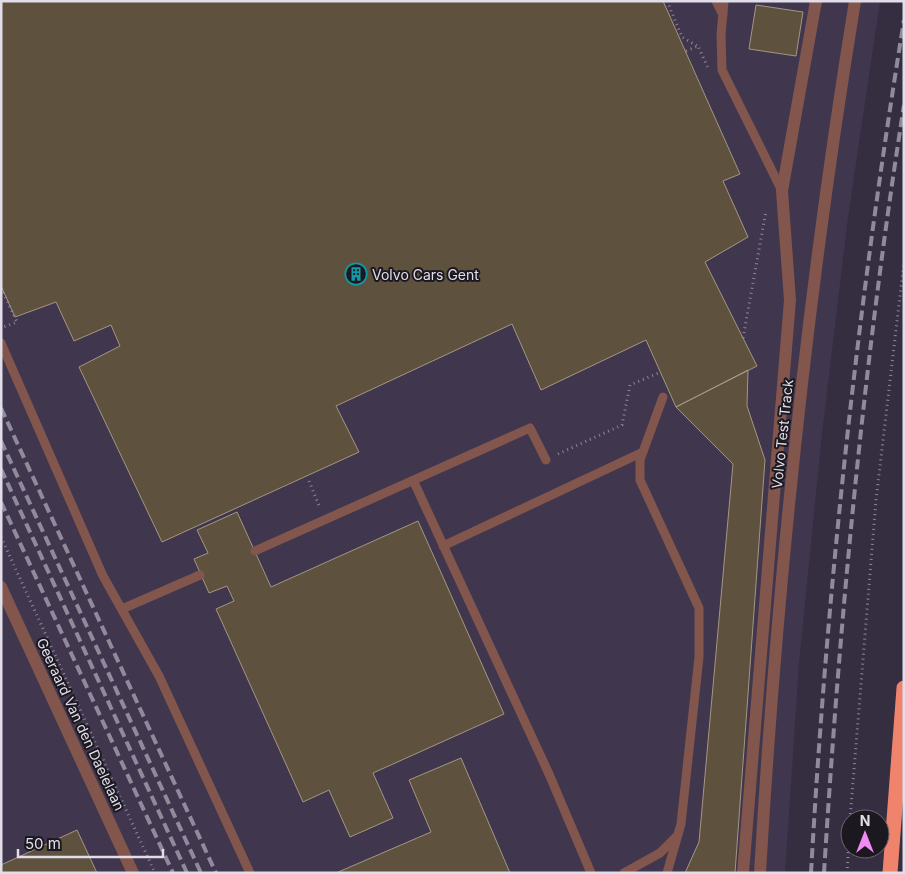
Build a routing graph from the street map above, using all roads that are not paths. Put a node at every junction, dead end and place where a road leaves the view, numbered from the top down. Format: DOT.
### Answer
graph roads {
  1 [pos="716,1"];
  2 [pos="724,1"];
  3 [pos="816,1"];
  4 [pos="856,1"];
  5 [pos="723,16"];
  6 [pos="782,191"];
  7 [pos="1,343"];
  8 [pos="663,397"];
  9 [pos="643,452"];
  10 [pos="546,460"];
  11 [pos="413,480"];
  12 [pos="443,546"];
  13 [pos="255,551"];
  14 [pos="200,575"];
  15 [pos="1,587"];
  16 [pos="122,609"];
  17 [pos="904,688"];
  18 [pos="678,835"];
  19 [pos="628,872"];
  20 [pos="133,873"];
  21 [pos="250,873"];
  22 [pos="592,873"];
  23 [pos="668,873"];
  24 [pos="743,873"];
  25 [pos="760,873"];
  26 [pos="890,873"];
  1 -- 5 [label="lane"];
  2 -- 5 [label="lane"];
  3 -- 6 [label="street, Volvo Test Track"];
  4 -- 25 [label="street, Volvo Test Track"];
  5 -- 6 [label="lane"];
  6 -- 24 [label="street, Volvo Test Track"];
  7 -- 16 [label="lane"];
  8 -- 9 [label="lane"];
  9 -- 12 [label="lane"];
  9 -- 18 [label="lane"];
  10 -- 11 [label="lane"];
  11 -- 12 [label="lane"];
  11 -- 13 [label="lane"];
  12 -- 22 [label="lane"];
  14 -- 16 [label="lane"];
  15 -- 20 [label="street, Geeraard Van den Daelelaan"];
  16 -- 21 [label="lane"];
  17 -- 26 [label="highway"];
  18 -- 19 [label="lane"];
  18 -- 23 [label="lane"];
}
